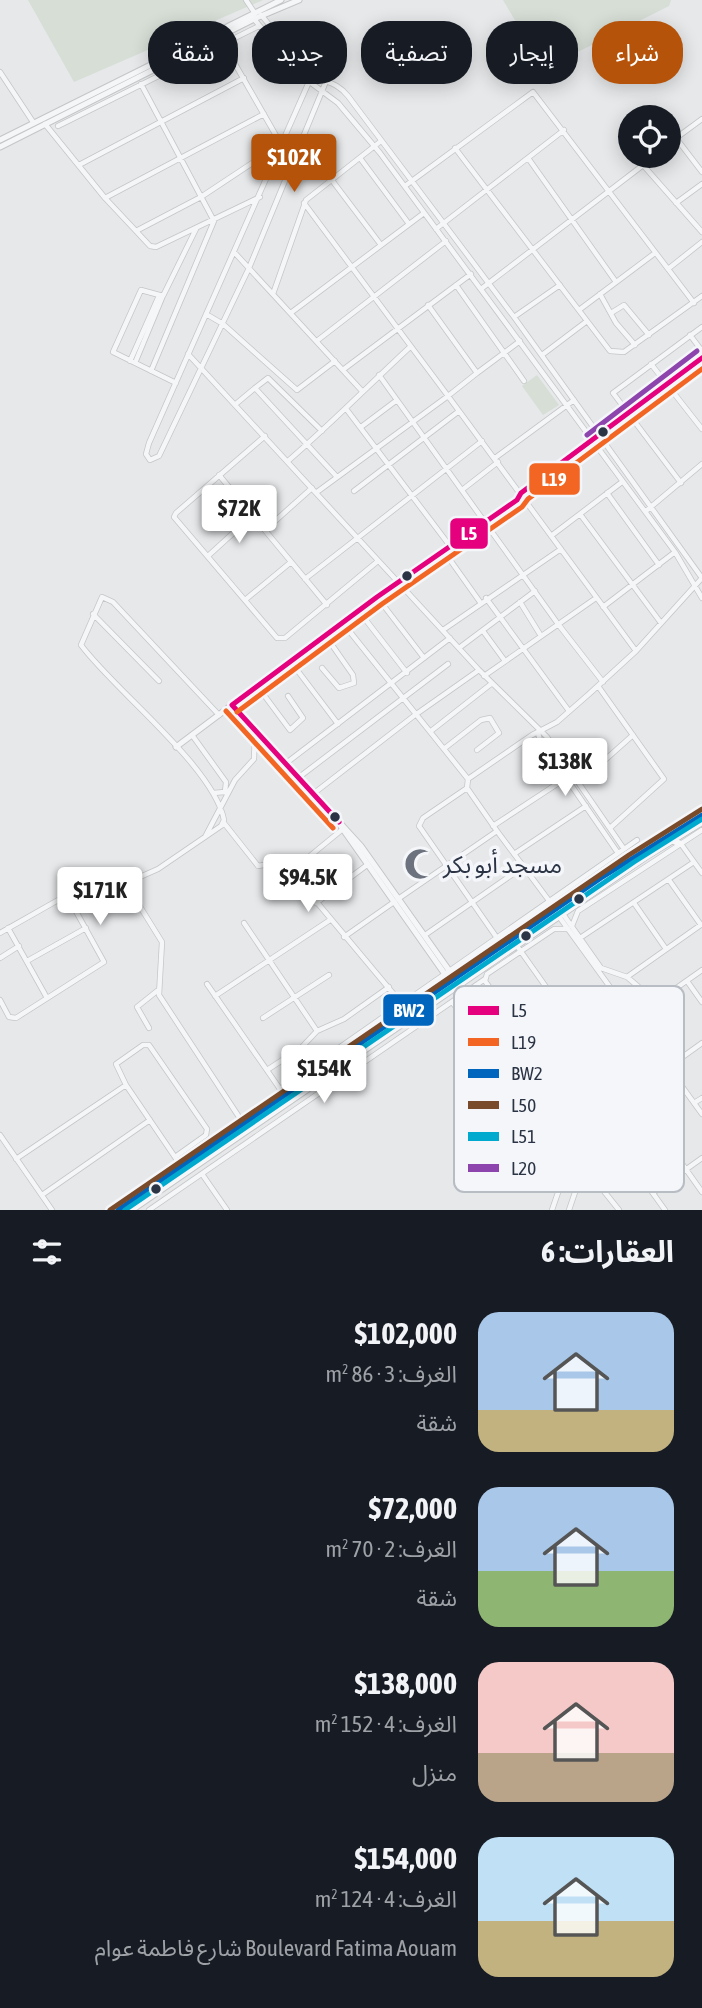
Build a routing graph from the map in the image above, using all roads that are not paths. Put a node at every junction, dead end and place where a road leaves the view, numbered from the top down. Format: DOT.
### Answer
graph roads {
  1 [pos="246,0"];
  2 [pos="281,0"];
  3 [pos="299,0"];
  4 [pos="254,12"];
  5 [pos="262,16"];
  6 [pos="254,19"];
  7 [pos="266,21"];
  8 [pos="238,68"];
  9 [pos="0,72"];
  10 [pos="244,78"];
  11 [pos="148,80"];
  12 [pos="141,84"];
  13 [pos="309,84"];
  14 [pos="311,84"];
  15 [pos="326,84"];
  16 [pos="335,84"];
  17 [pos="324,92"];
  18 [pos="264,114"];
  19 [pos="702,119"];
  20 [pos="43,120"];
  21 [pos="33,122"];
  22 [pos="161,122"];
  23 [pos="58,126"];
  24 [pos="564,130"];
  25 [pos="681,134"];
  26 [pos="0,140"];
  27 [pos="381,141"];
  28 [pos="282,145"];
  29 [pos="681,145"];
  30 [pos="0,147"];
  31 [pos="374,147"];
  32 [pos="454,148"];
  33 [pos="360,158"];
  34 [pos="528,158"];
  35 [pos="277,160"];
  36 [pos="181,161"];
  37 [pos="79,165"];
  38 [pos="292,166"];
  39 [pos="639,168"];
  40 [pos="646,168"];
  41 [pos="702,172"];
  42 [pos="331,180"];
  43 [pos="412,180"];
  44 [pos="702,184"];
  45 [pos="405,186"];
  46 [pos="487,189"];
  47 [pos="610,192"];
  48 [pos="201,197"];
  49 [pos="260,197"];
  50 [pos="105,198"];
  51 [pos="304,203"];
  52 [pos="676,203"];
  53 [pos="425,213"];
  54 [pos="214,221"];
  55 [pos="572,221"];
  56 [pos="444,222"];
  57 [pos="409,224"];
  58 [pos="196,229"];
  59 [pos="436,229"];
  60 [pos="136,231"];
  61 [pos="702,232"];
  62 [pos="446,241"];
  63 [pos="702,242"];
  64 [pos="381,245"];
  65 [pos="533,251"];
  66 [pos="234,252"];
  67 [pos="655,253"];
  68 [pos="352,266"];
  69 [pos="249,268"];
  70 [pos="668,269"];
  71 [pos="471,274"];
  72 [pos="616,282"];
  73 [pos="489,283"];
  74 [pos="456,285"];
  75 [pos="560,285"];
  76 [pos="481,289"];
  77 [pos="273,293"];
  78 [pos="600,294"];
  79 [pos="702,296"];
  80 [pos="162,297"];
  81 [pos="374,297"];
  82 [pos="694,303"];
  83 [pos="428,305"];
  84 [pos="579,310"];
  85 [pos="292,312"];
  86 [pos="611,313"];
  87 [pos="206,314"];
  88 [pos="514,317"];
  89 [pos="587,321"];
  90 [pos="223,324"];
  91 [pos="702,327"];
  92 [pos="397,328"];
  93 [pos="649,335"];
  94 [pos="690,335"];
  95 [pos="317,340"];
  96 [pos="520,341"];
  97 [pos="635,345"];
  98 [pos="411,347"];
  99 [pos="702,351"];
  100 [pos="503,352"];
  101 [pos="188,354"];
  102 [pos="542,355"];
  103 [pos="702,358"];
  104 [pos="335,361"];
  105 [pos="132,362"];
  106 [pos="651,364"];
  107 [pos="702,366"];
  108 [pos="203,368"];
  109 [pos="344,369"];
  110 [pos="151,371"];
  111 [pos="477,373"];
  112 [pos="379,375"];
  113 [pos="524,381"];
  114 [pos="176,383"];
  115 [pos="669,387"];
  116 [pos="255,388"];
  117 [pos="362,391"];
  118 [pos="448,396"];
  119 [pos="397,400"];
  120 [pos="574,400"];
  121 [pos="237,403"];
  122 [pos="567,405"];
  123 [pos="347,410"];
  124 [pos="459,411"];
  125 [pos="629,417"];
  126 [pos="413,422"];
  127 [pos="361,427"];
  128 [pos="702,429"];
  129 [pos="323,431"];
  130 [pos="265,436"];
  131 [pos="424,437"];
  132 [pos="601,439"];
  133 [pos="482,441"];
  134 [pos="308,444"];
  135 [pos="594,444"];
  136 [pos="378,448"];
  137 [pos="496,460"];
  138 [pos="288,461"];
  139 [pos="388,462"];
  140 [pos="702,464"];
  141 [pos="446,469"];
  142 [pos="219,475"];
  143 [pos="337,477"];
  144 [pos="622,482"];
  145 [pos="681,483"];
  146 [pos="315,490"];
  147 [pos="461,490"];
  148 [pos="354,491"];
  149 [pos="607,493"];
  150 [pos="413,495"];
  151 [pos="523,496"];
  152 [pos="652,506"];
  153 [pos="646,512"];
  154 [pos="580,514"];
  155 [pos="253,515"];
  156 [pos="485,522"];
  157 [pos="265,530"];
  158 [pos="551,536"];
  159 [pos="357,538"];
  160 [pos="450,546"];
  161 [pos="561,549"];
  162 [pos="443,550"];
  163 [pos="675,552"];
  164 [pos="208,556"];
  165 [pos="378,561"];
  166 [pos="291,562"];
  167 [pos="659,565"];
  168 [pos="523,574"];
  169 [pos="702,578"];
  170 [pos="304,579"];
  171 [pos="398,582"];
  172 [pos="695,584"];
  173 [pos="632,585"];
  174 [pos="535,592"];
  175 [pos="377,597"];
  176 [pos="486,598"];
  177 [pos="596,598"];
  178 [pos="702,598"];
  179 [pos="244,600"];
  180 [pos="520,602"];
  181 [pos="480,603"];
  182 [pos="327,605"];
  183 [pos="603,607"];
  184 [pos="358,610"];
  185 [pos="93,614"];
  186 [pos="500,617"];
  187 [pos="342,622"];
  188 [pos="661,623"];
  189 [pos="558,624"];
  190 [pos="443,629"];
  191 [pos="483,630"];
  192 [pos="325,635"];
  193 [pos="541,636"];
  194 [pos="450,638"];
  195 [pos="459,648"];
  196 [pos="523,648"];
  197 [pos="636,651"];
  198 [pos="424,658"];
  199 [pos="505,661"];
  200 [pos="291,662"];
  201 [pos="448,664"];
  202 [pos="322,668"];
  203 [pos="479,670"];
  204 [pos="407,673"];
  205 [pos="484,676"];
  206 [pos="159,681"];
  207 [pos="603,682"];
  208 [pos="491,684"];
  209 [pos="389,685"];
  210 [pos="598,686"];
  211 [pos="258,687"];
  212 [pos="288,696"];
  213 [pos="401,699"];
  214 [pos="232,705"];
  215 [pos="569,711"];
  216 [pos="219,715"];
  217 [pos="415,715"];
  218 [pos="338,724"];
  219 [pos="255,731"];
  220 [pos="431,731"];
  221 [pos="538,732"];
  222 [pos="192,735"];
  223 [pos="633,735"];
  224 [pos="176,747"];
  225 [pos="445,748"];
  226 [pos="477,750"];
  227 [pos="285,765"];
  228 [pos="298,778"];
  229 [pos="468,779"];
  230 [pos="560,782"];
  231 [pos="579,783"];
  232 [pos="467,788"];
  233 [pos="214,793"];
  234 [pos="312,794"];
  235 [pos="586,806"];
  236 [pos="219,807"];
  237 [pos="702,809"];
  238 [pos="702,822"];
  239 [pos="224,823"];
  240 [pos="495,828"];
  241 [pos="610,828"];
  242 [pos="343,829"];
  243 [pos="702,830"];
  244 [pos="204,838"];
  245 [pos="637,840"];
  246 [pos="671,840"];
  247 [pos="681,844"];
  248 [pos="624,852"];
  249 [pos="514,854"];
  250 [pos="694,862"];
  251 [pos="367,865"];
  252 [pos="523,867"];
  253 [pos="446,868"];
  254 [pos="295,871"];
  255 [pos="702,873"];
  256 [pos="669,880"];
  257 [pos="126,884"];
  258 [pos="396,900"];
  259 [pos="470,902"];
  260 [pos="316,903"];
  261 [pos="634,903"];
  262 [pos="553,905"];
  263 [pos="74,906"];
  264 [pos="562,916"];
  265 [pos="330,920"];
  266 [pos="244,923"];
  267 [pos="701,925"];
  268 [pos="8,928"];
  269 [pos="86,928"];
  270 [pos="570,928"];
  271 [pos="0,933"];
  272 [pos="425,935"];
  273 [pos="344,937"];
  274 [pos="496,938"];
  275 [pos="580,938"];
  276 [pos="19,946"];
  277 [pos="519,949"];
  278 [pos="666,949"];
  279 [pos="0,958"];
  280 [pos="270,960"];
  281 [pos="27,961"];
  282 [pos="702,970"];
  283 [pos="329,975"];
  284 [pos="449,975"];
  285 [pos="627,977"];
  286 [pos="485,979"];
  287 [pos="687,981"];
  288 [pos="206,984"];
  289 [pos="462,986"];
  290 [pos="475,986"];
  291 [pos="490,986"];
  292 [pos="545,986"];
  293 [pos="608,986"];
  294 [pos="638,986"];
  295 [pos="680,986"];
  296 [pos="388,987"];
  297 [pos="158,991"];
  298 [pos="454,991"];
  299 [pos="215,996"];
  300 [pos="47,998"];
  301 [pos="295,998"];
  302 [pos="0,1000"];
  303 [pos="452,1002"];
  304 [pos="702,1002"];
  305 [pos="402,1004"];
  306 [pos="454,1004"];
  307 [pos="418,1014"];
  308 [pos="429,1017"];
  309 [pos="263,1018"];
  310 [pos="149,1028"];
  311 [pos="317,1031"];
  312 [pos="702,1043"];
  313 [pos="684,1056"];
  314 [pos="267,1070"];
  315 [pos="126,1085"];
  316 [pos="684,1088"];
  317 [pos="281,1090"];
  318 [pos="702,1098"];
  319 [pos="694,1103"];
  320 [pos="702,1114"];
  321 [pos="150,1120"];
  322 [pos="242,1121"];
  323 [pos="0,1135"];
  324 [pos="16,1158"];
  325 [pos="702,1158"];
  326 [pos="177,1161"];
  327 [pos="197,1165"];
  328 [pos="684,1166"];
  329 [pos="686,1169"];
  330 [pos="202,1174"];
  331 [pos="558,1192"];
  332 [pos="575,1192"];
  333 [pos="605,1192"];
  334 [pos="702,1192"];
  335 [pos="653,1193"];
  336 [pos="42,1195"];
  337 [pos="52,1210"];
  338 [pos="110,1210"];
  339 [pos="131,1210"];
  340 [pos="149,1210"];
  341 [pos="227,1210"];
  342 [pos="552,1210"];
  343 [pos="569,1210"];
  344 [pos="619,1210"];
  345 [pos="665,1210"];
  1 -- 4 [label="street"];
  2 -- 4 [label="street"];
  3 -- 5 [label="street"];
  4 -- 5 [label="street"];
  4 -- 6 [label="street"];
  4 -- 20 [label="street"];
  5 -- 6 [label="street"];
  5 -- 7 [label="street"];
  6 -- 20 [label="street"];
  8 -- 10 [label="street"];
  9 -- 21 [label="street"];
  10 -- 18 [label="street"];
  10 -- 22 [label="street"];
  11 -- 12 [label="street"];
  12 -- 22 [label="street"];
  12 -- 23 [label="street"];
  13 -- 28 [label="street"];
  14 -- 17 [label="street"];
  15 -- 17 [label="street"];
  16 -- 27 [label="street"];
  17 -- 31 [label="street"];
  17 -- 38 [label="street"];
  18 -- 28 [label="street"];
  18 -- 36 [label="street"];
  19 -- 25 [label="street"];
  20 -- 21 [label="street"];
  20 -- 30 [label="street"];
  20 -- 37 [label="street"];
  21 -- 26 [label="street"];
  22 -- 36 [label="street"];
  22 -- 37 [label="street"];
  24 -- 32 [label="street"];
  24 -- 34 [label="street"];
  24 -- 47 [label="street"];
  27 -- 31 [label="street"];
  27 -- 43 [label="street"];
  28 -- 35 [label="street"];
  28 -- 48 [label="street"];
  29 -- 41 [label="street"];
  31 -- 33 [label="street"];
  31 -- 45 [label="street"];
  32 -- 43 [label="street"];
  32 -- 46 [label="street"];
  33 -- 42 [label="street"];
  33 -- 57 [label="street"];
  34 -- 46 [label="street"];
  34 -- 55 [label="street"];
  35 -- 38 [label="street"];
  35 -- 49 [label="street"];
  36 -- 48 [label="street"];
  36 -- 50 [label="street"];
  37 -- 50 [label="street"];
  38 -- 69 [label="street"];
  39 -- 47 [label="street"];
  40 -- 52 [label="street"];
  42 -- 51 [label="street"];
  42 -- 64 [label="street"];
  43 -- 45 [label="street"];
  43 -- 56 [label="street"];
  44 -- 52 [label="street"];
  45 -- 53 [label="street"];
  46 -- 56 [label="street"];
  46 -- 65 [label="street"];
  47 -- 55 [label="street"];
  47 -- 67 [label="street"];
  48 -- 54 [label="street"];
  48 -- 60 [label="street"];
  49 -- 54 [label="street"];
  49 -- 66 [label="street"];
  50 -- 60 [label="street"];
  51 -- 68 [label="street"];
  51 -- 77 [label="street"];
  52 -- 61 [label="street"];
  53 -- 57 [label="street"];
  53 -- 59 [label="street"];
  54 -- 58 [label="street"];
  54 -- 110 [label="street"];
  55 -- 65 [label="street"];
  55 -- 72 [label="street"];
  56 -- 59 [label="street"];
  56 -- 73 [label="street"];
  57 -- 64 [label="street"];
  58 -- 60 [label="street"];
  58 -- 80 [label="street"];
  59 -- 62 [label="street"];
  62 -- 71 [label="street"];
  62 -- 81 [label="street"];
  63 -- 70 [label="street"];
  64 -- 68 [label="street"];
  65 -- 73 [label="street"];
  65 -- 75 [label="street"];
  66 -- 69 [label="street"];
  66 -- 87 [label="street"];
  67 -- 70 [label="street"];
  67 -- 72 [label="street"];
  68 -- 81 [label="street"];
  68 -- 85 [label="street"];
  69 -- 77 [label="street"];
  69 -- 90 [label="street"];
  70 -- 82 [label="street"];
  71 -- 74 [label="street"];
  71 -- 76 [label="street"];
  72 -- 78 [label="street"];
  73 -- 76 [label="street"];
  73 -- 88 [label="street"];
  74 -- 83 [label="street"];
  74 -- 100 [label="street"];
  75 -- 84 [label="street"];
  75 -- 88 [label="street"];
  76 -- 96 [label="street"];
  77 -- 85 [label="street"];
  78 -- 84 [label="street"];
  78 -- 86 [label="street"];
  79 -- 82 [label="street"];
  80 -- 105 [label="street"];
  80 -- 105 [label="street"];
  81 -- 92 [label="street"];
  81 -- 95 [label="street"];
  82 -- 93 [label="street"];
  83 -- 92 [label="street"];
  83 -- 111 [label="street"];
  84 -- 89 [label="street"];
  85 -- 95 [label="street"];
  86 -- 93 [label="street"];
  86 -- 97 [label="street"];
  87 -- 90 [label="street"];
  87 -- 101 [label="street"];
  88 -- 102 [label="street"];
  89 -- 97 [label="street"];
  89 -- 102 [label="street"];
  90 -- 104 [label="street"];
  90 -- 108 [label="street"];
  91 -- 94 [label="street"];
  92 -- 98 [label="street"];
  92 -- 109 [label="street"];
  93 -- 97 [label="street"];
  94 -- 99 [label="street"];
  94 -- 106 [label="street"];
  95 -- 104 [label="street"];
  96 -- 100 [label="street"];
  96 -- 122 [label="street"];
  98 -- 112 [label="street"];
  98 -- 118 [label="street"];
  100 -- 111 [label="street"];
  100 -- 113 [label="street"];
  101 -- 108 [label="street"];
  101 -- 114 [label="street"];
  102 -- 120 [label="street"];
  103 -- 115 [label="street"];
  104 -- 109 [label="street"];
  105 -- 110 [label="street"];
  106 -- 115 [label="street"];
  106 -- 125 [label="street"];
  107 -- 115 [label="street"];
  108 -- 114 [label="street"];
  108 -- 121 [label="street"];
  109 -- 117 [label="street"];
  110 -- 114 [label="street"];
  111 -- 118 [label="street"];
  112 -- 117 [label="street"];
  112 -- 119 [label="street"];
  115 -- 125 [label="street"];
  115 -- 128 [label="street"];
  116 -- 121 [label="street"];
  116 -- 129 [label="street"];
  116 -- 134 [label="street"];
  117 -- 123 [label="street"];
  118 -- 124 [label="street"];
  118 -- 126 [label="street"];
  119 -- 126 [label="street"];
  119 -- 127 [label="street"];
  120 -- 122 [label="street"];
  120 -- 132 [label="street"];
  121 -- 130 [label="street"];
  122 -- 135 [label="street"];
  122 -- 137 [label="street"];
  123 -- 127 [label="street"];
  123 -- 129 [label="street"];
  124 -- 131 [label="street"];
  124 -- 133 [label="street"];
  125 -- 132 [label="street"];
  125 -- 145 [label="street"];
  126 -- 131 [label="street"];
  126 -- 136 [label="street"];
  127 -- 136 [label="street"];
  129 -- 134 [label="street"];
  130 -- 138 [label="street"];
  130 -- 142 [label="street"];
  131 -- 139 [label="street"];
  131 -- 141 [label="street"];
  132 -- 135 [label="street"];
  132 -- 152 [label="street"];
  133 -- 137 [label="street"];
  133 -- 141 [label="street"];
  134 -- 138 [label="street"];
  134 -- 143 [label="street"];
  135 -- 144 [label="street"];
  135 -- 151 [label="street"];
  136 -- 139 [label="street"];
  136 -- 143 [label="street"];
  137 -- 147 [label="street"];
  137 -- 151 [label="street"];
  138 -- 146 [label="street"];
  139 -- 148 [label="street"];
  139 -- 150 [label="street"];
  140 -- 145 [label="street"];
  141 -- 147 [label="street"];
  141 -- 150 [label="street"];
  142 -- 155 [label="street"];
  142 -- 164 [label="street"];
  143 -- 146 [label="street"];
  144 -- 149 [label="street"];
  144 -- 153 [label="street"];
  145 -- 152 [label="street"];
  146 -- 157 [label="street"];
  146 -- 159 [label="street"];
  147 -- 156 [label="street"];
  149 -- 154 [label="street"];
  149 -- 167 [label="street"];
  150 -- 159 [label="street"];
  150 -- 160 [label="street"];
  151 -- 156 [label="street"];
  151 -- 158 [label="street"];
  152 -- 153 [label="street"];
  152 -- 169 [label="street"];
  153 -- 163 [label="street"];
  154 -- 158 [label="street"];
  154 -- 173 [label="street"];
  155 -- 157 [label="street"];
  155 -- 164 [label="street"];
  156 -- 160 [label="street"];
  156 -- 168 [label="street"];
  157 -- 166 [label="street"];
  158 -- 161 [label="street"];
  159 -- 165 [label="street"];
  159 -- 170 [label="street"];
  160 -- 162 [label="street"];
  161 -- 168 [label="street"];
  161 -- 177 [label="street"];
  162 -- 171 [label="street"];
  162 -- 181 [label="street"];
  163 -- 167 [label="street"];
  163 -- 172 [label="street"];
  164 -- 179 [label="street"];
  165 -- 171 [label="street"];
  165 -- 182 [label="street"];
  166 -- 170 [label="street"];
  166 -- 179 [label="street"];
  167 -- 173 [label="street"];
  168 -- 174 [label="street"];
  168 -- 176 [label="street"];
  169 -- 172 [label="street"];
  170 -- 182 [label="street"];
  171 -- 175 [label="street"];
  171 -- 190 [label="street"];
  172 -- 178 [label="street"];
  172 -- 188 [label="street"];
  173 -- 183 [label="street"];
  173 -- 188 [label="street"];
  174 -- 180 [label="street"];
  174 -- 189 [label="street"];
  175 -- 184 [label="street"];
  175 -- 198 [label="street"];
  176 -- 181 [label="street"];
  176 -- 186 [label="street"];
  177 -- 183 [label="street"];
  177 -- 189 [label="street"];
  179 -- 182 [label="street"];
  180 -- 186 [label="street"];
  180 -- 193 [label="street"];
  181 -- 190 [label="street"];
  183 -- 197 [label="street"];
  184 -- 187 [label="street"];
  184 -- 204 [label="street"];
  185 -- 206 [label="street"];
  185 -- 216 [label="street"];
  185 -- 224 [label="street"];
  186 -- 191 [label="street"];
  186 -- 196 [label="street"];
  187 -- 192 [label="street"];
  187 -- 209 [label="street"];
  188 -- 197 [label="street"];
  189 -- 193 [label="street"];
  189 -- 207 [label="street"];
  190 -- 194 [label="street"];
  191 -- 195 [label="street"];
  191 -- 199 [label="street"];
  192 -- 200 [label="street"];
  192 -- 202 [label="street"];
  193 -- 196 [label="street"];
  194 -- 195 [label="street"];
  194 -- 198 [label="street"];
  195 -- 203 [label="street"];
  196 -- 199 [label="street"];
  196 -- 215 [label="street"];
  197 -- 207 [label="street"];
  198 -- 204 [label="street"];
  199 -- 205 [label="street"];
  200 -- 211 [label="street"];
  200 -- 218 [label="street"];
  201 -- 213 [label="street"];
  203 -- 205 [label="street"];
  203 -- 217 [label="street"];
  204 -- 209 [label="street"];
  205 -- 208 [label="street"];
  207 -- 210 [label="street"];
  208 -- 220 [label="street"];
  208 -- 221 [label="street"];
  209 -- 213 [label="street"];
  209 -- 218 [label="street"];
  210 -- 215 [label="street"];
  210 -- 223 [label="street"];
  211 -- 212 [label="street"];
  211 -- 214 [label="street"];
  213 -- 217 [label="street"];
  213 -- 228 [label="street"];
  214 -- 216 [label="street"];
  214 -- 219 [label="street"];
  215 -- 221 [label="street"];
  216 -- 222 [label="street"];
  217 -- 220 [label="street"];
  217 -- 234 [label="street"];
  218 -- 227 [label="street"];
  219 -- 227 [label="street"];
  219 -- 236 [label="street"];
  220 -- 225 [label="street"];
  221 -- 229 [label="street"];
  221 -- 231 [label="street"];
  221 -- 235 [label="street"];
  222 -- 224 [label="street"];
  222 -- 233 [label="street"];
  223 -- 231 [label="street"];
  223 -- 241 [label="street"];
  224 -- 233 [label="street"];
  225 -- 226 [label="street"];
  225 -- 229 [label="street"];
  227 -- 228 [label="street"];
  228 -- 234 [label="street"];
  229 -- 232 [label="street"];
  230 -- 240 [label="street"];
  231 -- 241 [label="street"];
  232 -- 240 [label="street"];
  232 -- 253 [label="street"];
  233 -- 236 [label="street"];
  234 -- 242 [label="street"];
  235 -- 248 [label="street"];
  235 -- 249 [label="street"];
  236 -- 239 [label="street"];
  236 -- 244 [label="street"];
  237 -- 248 [label="main road"];
  238 -- 246 [label="main road"];
  239 -- 244 [label="street"];
  239 -- 254 [label="street"];
  240 -- 249 [label="street"];
  240 -- 253 [label="street"];
  241 -- 248 [label="street"];
  242 -- 251 [label="street"];
  242 -- 254 [label="street"];
  242 -- 258 [label="street"];
  243 -- 247 [label="street"];
  244 -- 257 [label="street"];
  245 -- 248 [label="street"];
  246 -- 247 [label="main road"];
  246 -- 264 [label="main road"];
  247 -- 250 [label="street"];
  247 -- 270 [label="street"];
  248 -- 262 [label="main road"];
  249 -- 252 [label="street"];
  250 -- 255 [label="street"];
  250 -- 256 [label="street"];
  251 -- 258 [label="street"];
  251 -- 260 [label="street"];
  252 -- 259 [label="street"];
  252 -- 262 [label="street"];
  253 -- 258 [label="street"];
  253 -- 259 [label="street"];
  254 -- 260 [label="street"];
  256 -- 261 [label="street"];
  256 -- 267 [label="street"];
  257 -- 263 [label="street"];
  257 -- 297 [label="street"];
  258 -- 272 [label="street"];
  258 -- 273 [label="street"];
  258 -- 284 [label="street"];
  259 -- 272 [label="street"];
  259 -- 274 [label="street"];
  260 -- 265 [label="street"];
  261 -- 275 [label="street"];
  261 -- 278 [label="street"];
  262 -- 264 [label="street"];
  262 -- 274 [label="street"];
  262 -- 284 [label="main road"];
  263 -- 268 [label="street"];
  263 -- 269 [label="street"];
  264 -- 270 [label="street"];
  264 -- 277 [label="main road"];
  265 -- 273 [label="street"];
  265 -- 280 [label="street"];
  266 -- 280 [label="street"];
  267 -- 278 [label="street"];
  268 -- 271 [label="street"];
  268 -- 276 [label="street"];
  269 -- 281 [label="street"];
  269 -- 300 [label="street"];
  270 -- 275 [label="street"];
  270 -- 277 [label="street"];
  270 -- 293 [label="street"];
  272 -- 284 [label="street"];
  273 -- 296 [label="street"];
  274 -- 284 [label="street"];
  275 -- 285 [label="street"];
  276 -- 279 [label="street"];
  276 -- 281 [label="street"];
  277 -- 286 [label="street"];
  277 -- 289 [label="main road"];
  277 -- 292 [label="street"];
  278 -- 285 [label="street"];
  280 -- 299 [label="street"];
  280 -- 301 [label="street"];
  281 -- 300 [label="street"];
  282 -- 287 [label="street"];
  283 -- 301 [label="street"];
  284 -- 305 [label="street"];
  284 -- 317 [label="main road"];
  285 -- 294 [label="street"];
  286 -- 290 [label="street"];
  286 -- 291 [label="street"];
  287 -- 295 [label="street"];
  287 -- 304 [label="street"];
  288 -- 299 [label="street"];
  296 -- 305 [label="street"];
  296 -- 311 [label="street"];
  297 -- 310 [label="street"];
  297 -- 322 [label="street"];
  298 -- 307 [label="main road"];
  299 -- 314 [label="street"];
  300 -- 302 [label="street"];
  301 -- 309 [label="street"];
  301 -- 311 [label="street"];
  303 -- 306 [label="street"];
  303 -- 308 [label="street"];
  305 -- 317 [label="street"];
  307 -- 308 [label="main road"];
  307 -- 327 [label="main road"];
  308 -- 330 [label="street"];
  311 -- 314 [label="street"];
  312 -- 313 [label="street"];
  314 -- 317 [label="street"];
  315 -- 321 [label="street"];
  315 -- 324 [label="street"];
  315 -- 326 [label="street"];
  316 -- 319 [label="street"];
  317 -- 322 [label="main road"];
  318 -- 319 [label="street"];
  319 -- 320 [label="street"];
  321 -- 326 [label="street"];
  321 -- 336 [label="street"];
  322 -- 326 [label="main road"];
  323 -- 324 [label="street"];
  324 -- 336 [label="street"];
  325 -- 329 [label="street"];
  326 -- 338 [label="main road"];
  327 -- 330 [label="main road"];
  327 -- 339 [label="main road"];
  328 -- 329 [label="street"];
  329 -- 334 [label="street"];
  330 -- 340 [label="street"];
  330 -- 341 [label="street"];
  331 -- 342 [label="street"];
  332 -- 343 [label="street"];
  333 -- 344 [label="street"];
  335 -- 345 [label="street"];
  336 -- 337 [label="street"];
}
